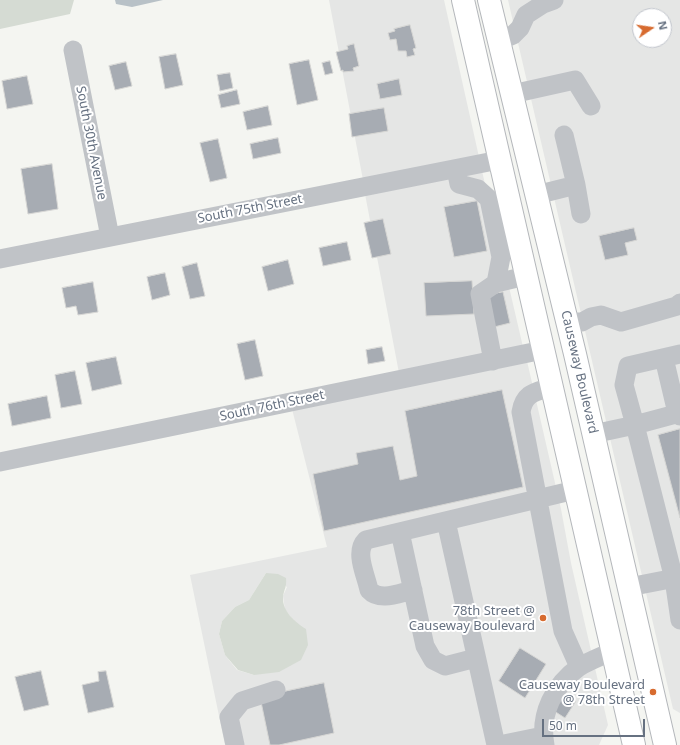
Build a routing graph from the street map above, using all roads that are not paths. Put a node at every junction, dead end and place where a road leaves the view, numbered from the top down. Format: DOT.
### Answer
graph roads {
  1 [pos="463,0"];
  2 [pos="489,0"];
  3 [pos="554,0"];
  4 [pos="499,41"];
  5 [pos="73,50"];
  6 [pos="512,94"];
  7 [pos="591,106"];
  8 [pos="564,135"];
  9 [pos="499,160"];
  10 [pos="456,169"];
  11 [pos="576,185"];
  12 [pos="536,195"];
  13 [pos="581,214"];
  14 [pos="504,222"];
  15 [pos="110,237"];
  16 [pos="0,259"];
  17 [pos="526,276"];
  18 [pos="496,283"];
  19 [pos="680,303"];
  20 [pos="567,322"];
  21 [pos="543,350"];
  22 [pos="575,354"];
  23 [pos="672,356"];
  24 [pos="493,361"];
  25 [pos="552,387"];
  26 [pos="679,414"];
  27 [pos="635,425"];
  28 [pos="593,434"];
  29 [pos="0,462"];
  30 [pos="575,490"];
  31 [pos="536,500"];
  32 [pos="446,521"];
  33 [pos="400,532"];
  34 [pos="677,578"];
  35 [pos="629,587"];
  36 [pos="413,590"];
  37 [pos="679,608"];
  38 [pos="613,651"];
  39 [pos="476,658"];
  40 [pos="579,667"];
  41 [pos="276,690"];
  42 [pos="544,740"];
  43 [pos="235,745"];
  44 [pos="496,745"];
  45 [pos="499,745"];
  46 [pos="634,745"];
  47 [pos="665,745"];
  1 -- 9 [label="main road"];
  2 -- 4 [label="main road, Causeway Boulevard"];
  3 -- 4 [label="street"];
  4 -- 6 [label="main road, Causeway Boulevard"];
  5 -- 15 [label="street, South 30th Avenue"];
  6 -- 7 [label="street"];
  6 -- 12 [label="main road, Causeway Boulevard"];
  8 -- 11 [label="street"];
  9 -- 10 [label="street, South 75th Street"];
  9 -- 14 [label="main road"];
  9 -- 22 [label="main road"];
  10 -- 14 [label="street"];
  10 -- 15 [label="street, South 75th Street"];
  11 -- 12 [label="street"];
  11 -- 13 [label="street"];
  12 -- 20 [label="main road, Causeway Boulevard"];
  14 -- 17 [label="main road"];
  14 -- 18 [label="street"];
  15 -- 16 [label="street, South 75th Street"];
  17 -- 18 [label="street"];
  17 -- 21 [label="main road"];
  18 -- 24 [label="street"];
  19 -- 20 [label="street"];
  20 -- 22 [label="main road, Causeway Boulevard"];
  21 -- 24 [label="street, South 76th Street"];
  21 -- 25 [label="main road"];
  22 -- 28 [label="main road, Causeway Boulevard"];
  23 -- 26 [label="street"];
  23 -- 27 [label="street"];
  24 -- 29 [label="street, South 76th Street"];
  25 -- 30 [label="main road"];
  25 -- 31 [label="street"];
  26 -- 27 [label="street"];
  27 -- 28 [label="street"];
  27 -- 34 [label="street"];
  28 -- 35 [label="main road, Causeway Boulevard"];
  30 -- 31 [label="street"];
  30 -- 38 [label="main road"];
  31 -- 32 [label="street"];
  31 -- 40 [label="street"];
  32 -- 33 [label="street"];
  32 -- 39 [label="street"];
  33 -- 36 [label="street"];
  33 -- 36 [label="street"];
  34 -- 35 [label="street"];
  34 -- 37 [label="street"];
  35 -- 47 [label="main road, Causeway Boulevard"];
  36 -- 39 [label="street"];
  38 -- 40 [label="street"];
  38 -- 46 [label="main road"];
  39 -- 44 [label="street"];
  40 -- 42 [label="street"];
  41 -- 43 [label="street"];
  42 -- 45 [label="street"];
}
